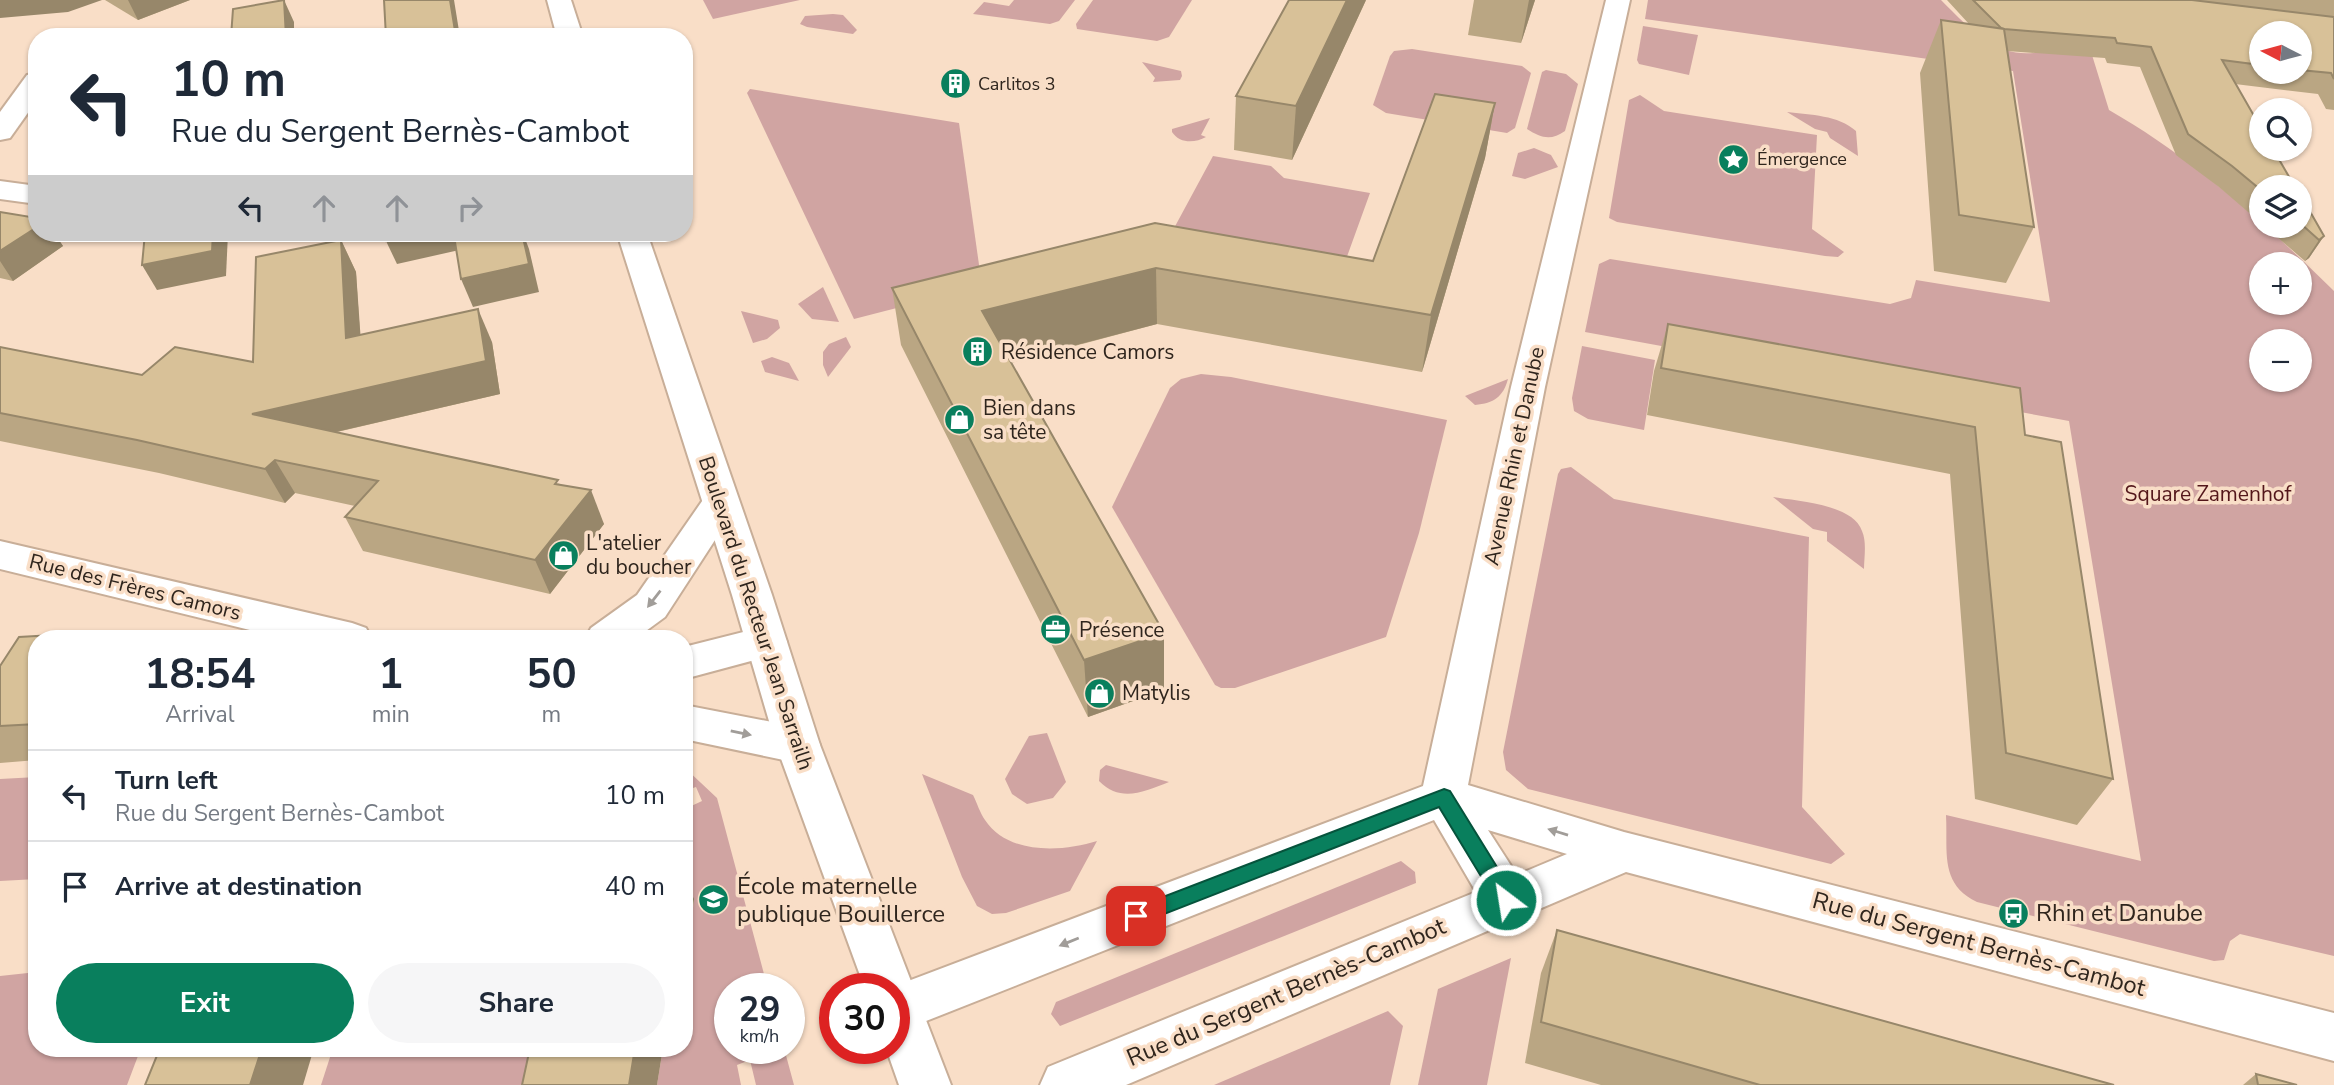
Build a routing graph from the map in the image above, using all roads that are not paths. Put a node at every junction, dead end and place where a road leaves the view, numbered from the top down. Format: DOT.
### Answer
graph roads {
  1 [pos="559,0"];
  2 [pos="1618,0"];
  3 [pos="567,28"];
  4 [pos="28,93"];
  5 [pos="0,132"];
  6 [pos="0,190"];
  7 [pos="28,194"];
  8 [pos="635,242"];
  9 [pos="720,503"];
  10 [pos="0,555"];
  11 [pos="314,630"];
  12 [pos="617,630"];
  13 [pos="767,642"];
  14 [pos="693,661"];
  15 [pos="693,724"];
  16 [pos="798,745"];
  17 [pos="1444,797"];
  18 [pos="1623,852"];
  19 [pos="1506,900"];
  20 [pos="884,973"];
  21 [pos="910,993"];
  22 [pos="2334,1037"];
  23 [pos="910,1043"];
  24 [pos="925,1085"];
  25 [pos="1066,1085"];
  1 -- 3 [label="street"];
  2 -- 17 [label="street, Avenue Rhin et Danube"];
  4 -- 5 [label="street"];
  6 -- 7 [label="street"];
  8 -- 9 [label="street, Boulevard du Recteur Jean Sarrailh"];
  9 -- 12 [label="street, one-way"];
  9 -- 13 [label="street, Boulevard du Recteur Jean Sarrailh"];
  10 -- 11 [label="street, Rue des Frères Camors"];
  13 -- 14 [label="street"];
  13 -- 16 [label="street, Boulevard du Recteur Jean Sarrailh"];
  15 -- 16 [label="street, one-way"];
  16 -- 20 [label="street, Boulevard du Recteur Jean Sarrailh"];
  18 -- 17 [label="street, Rue du Sergent Bernès-Cambot, one-way"];
  17 -- 19 [label="street"];
  17 -- 21 [label="street, one-way"];
  18 -- 19 [label="street, Rue du Sergent Bernès-Cambot"];
  18 -- 22 [label="street, Rue du Sergent Bernès-Cambot"];
  19 -- 25 [label="street, Rue du Sergent Bernès-Cambot"];
  23 -- 24 [label="street, Boulevard du Recteur Jean Sarrailh"];
}
